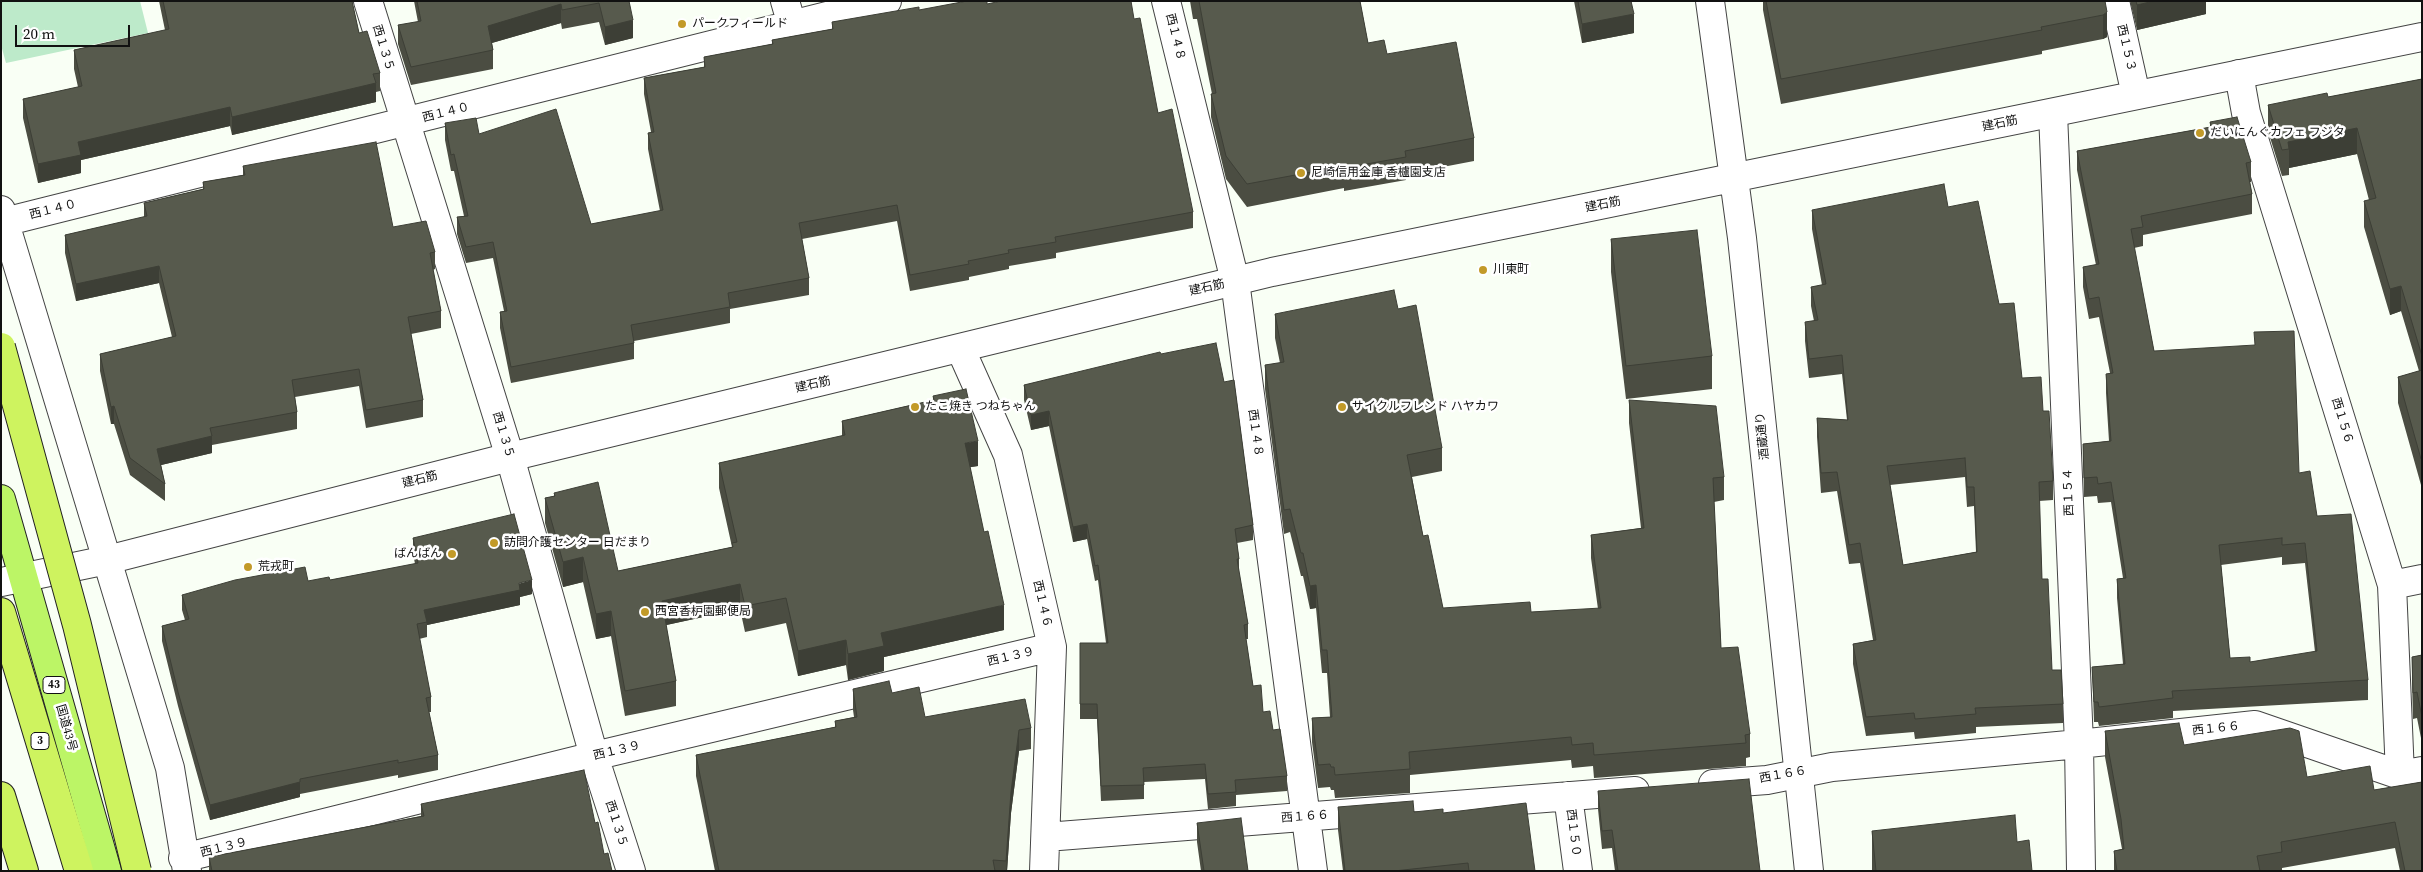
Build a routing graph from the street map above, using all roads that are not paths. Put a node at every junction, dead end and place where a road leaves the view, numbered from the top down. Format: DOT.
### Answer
graph roads {
  1 [pos="368,1"];
  2 [pos="887,1"];
  3 [pos="1166,1"];
  4 [pos="1710,1"];
  5 [pos="2114,1"];
  6 [pos="788,13"];
  7 [pos="2422,37"];
  8 [pos="2239,74"];
  9 [pos="2136,95"];
  10 [pos="2053,113"];
  11 [pos="406,123"];
  12 [pos="1735,179"];
  13 [pos="3,216"];
  14 [pos="1235,281"];
  15 [pos="1,347"];
  16 [pos="961,350"];
  17 [pos="510,457"];
  18 [pos="1,499"];
  19 [pos="107,560"];
  20 [pos="2422,578"];
  21 [pos="12,580"];
  22 [pos="2392,584"];
  23 [pos="1,612"];
  24 [pos="1052,647"];
  25 [pos="2079,744"];
  26 [pos="594,756"];
  27 [pos="1799,773"];
  28 [pos="2411,773"];
  29 [pos="1688,786"];
  30 [pos="1658,789"];
  31 [pos="1,796"];
  32 [pos="1568,796"];
  33 [pos="1306,817"];
  34 [pos="1046,836"];
  35 [pos="185,864"];
  36 [pos="24,871"];
  37 [pos="79,871"];
  38 [pos="107,871"];
  39 [pos="137,871"];
  40 [pos="631,871"];
  41 [pos="1044,871"];
  42 [pos="1313,871"];
  43 [pos="1578,871"];
  44 [pos="1809,871"];
  45 [pos="2081,871"];
  1 -- 11 [label="street, 西１３５"];
  2 -- 6 [label="street, 西１４０"];
  3 -- 14 [label="street, 西１４８"];
  4 -- 12 [label="street, 酒蔵通り"];
  5 -- 9 [label="street, 西１５３"];
  6 -- 11 [label="street, 西１４０"];
  7 -- 8 [label="street, 建石筋"];
  8 -- 9 [label="street, 建石筋"];
  8 -- 22 [label="street, 西１５６"];
  9 -- 10 [label="street, 建石筋"];
  10 -- 12 [label="street, 建石筋"];
  10 -- 25 [label="street, 西１５４"];
  11 -- 13 [label="street, 西１４０"];
  11 -- 17 [label="street, 西１３５"];
  12 -- 14 [label="street, 建石筋"];
  12 -- 27 [label="street, 酒蔵通り"];
  13 -- 19 [label="street"];
  14 -- 16 [label="street, 建石筋"];
  14 -- 33 [label="street, 西１４８"];
  15 -- 39 [label="highway, bridge"];
  16 -- 17 [label="street, 建石筋"];
  16 -- 24 [label="street, 西１４６"];
  17 -- 19 [label="street, 建石筋"];
  17 -- 26 [label="street, 西１３５"];
  18 -- 21 [label="highway, 国道43号 / 43"];
  19 -- 21 [label="street, 建石筋"];
  19 -- 35 [label="street"];
  20 -- 22 [label="street"];
  21 -- 38 [label="highway, 国道43号 / 43"];
  22 -- 28 [label="street, 西１５６"];
  23 -- 37 [label="highway, 3"];
  24 -- 26 [label="street, 西１３９"];
  24 -- 34 [label="street, 西１４６"];
  25 -- 27 [label="street, 西１６６"];
  25 -- 28 [label="street, 西１６６"];
  25 -- 45 [label="street, 西１５４"];
  26 -- 35 [label="street, 西１３９"];
  26 -- 40 [label="street, 西１３５"];
  27 -- 29 [label="street, 西１６６"];
  27 -- 44 [label="street, 酒蔵通り"];
  30 -- 32 [label="street, 西１６６"];
  31 -- 36 [label="highway"];
  32 -- 33 [label="street, 西１６６"];
  32 -- 43 [label="street, 西１５０"];
  33 -- 34 [label="street, 西１６６"];
  33 -- 42 [label="street, 西１４８"];
  34 -- 41 [label="street, 西１４６"];
}
